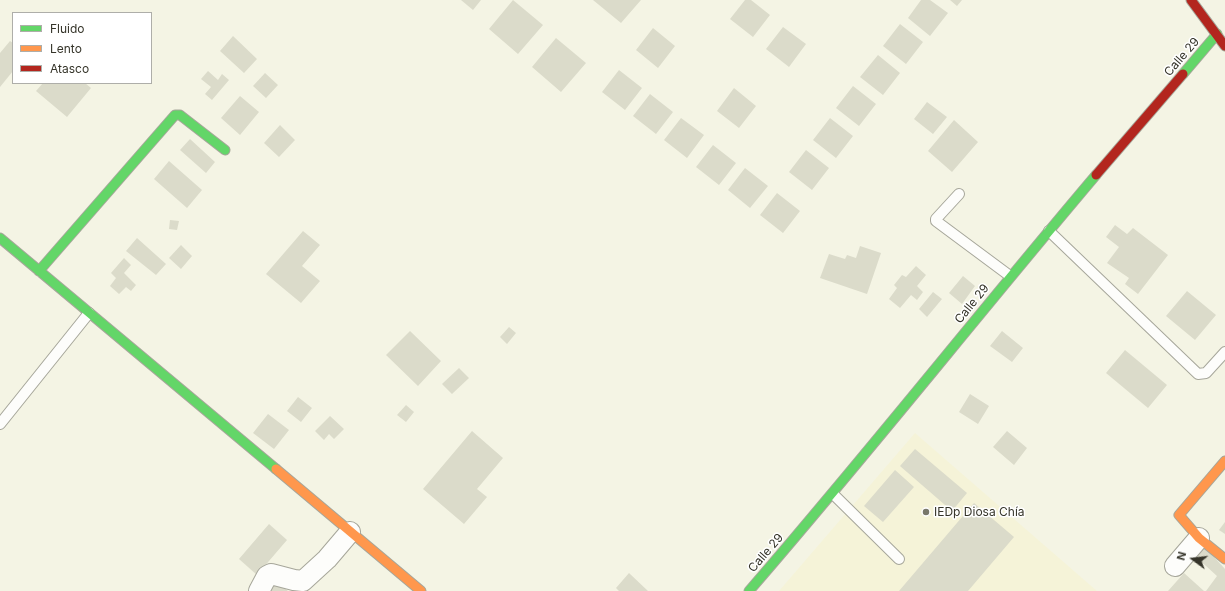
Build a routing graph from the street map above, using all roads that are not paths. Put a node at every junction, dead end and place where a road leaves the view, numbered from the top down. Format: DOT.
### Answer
graph roads {
  1 [pos="1191,0"];
  2 [pos="1217,34"];
  3 [pos="1225,46"];
  4 [pos="225,150"];
  5 [pos="959,194"];
  6 [pos="1049,230"];
  7 [pos="0,238"];
  8 [pos="39,271"];
  9 [pos="1010,276"];
  10 [pos="89,313"];
  11 [pos="1225,352"];
  12 [pos="0,424"];
  13 [pos="1225,461"];
  14 [pos="833,494"];
  15 [pos="350,532"];
  16 [pos="1199,538"];
  17 [pos="899,559"];
  18 [pos="1225,559"];
  19 [pos="1175,566"];
  20 [pos="259,591"];
  21 [pos="421,591"];
  22 [pos="749,591"];
  1 -- 2 [label="street"];
  2 -- 3 [label="street"];
  2 -- 6 [label="street, Calle 29"];
  4 -- 8 [label="street"];
  5 -- 9 [label="lane"];
  6 -- 9 [label="street, Calle 29"];
  6 -- 11 [label="lane"];
  7 -- 8 [label="street"];
  8 -- 10 [label="street"];
  9 -- 14 [label="street, Calle 29"];
  10 -- 12 [label="lane"];
  10 -- 15 [label="street"];
  13 -- 16 [label="street"];
  14 -- 17 [label="lane"];
  14 -- 22 [label="street, Calle 29"];
  15 -- 20 [label="street"];
  15 -- 21 [label="street"];
  16 -- 18 [label="street"];
  16 -- 19 [label="street"];
}
